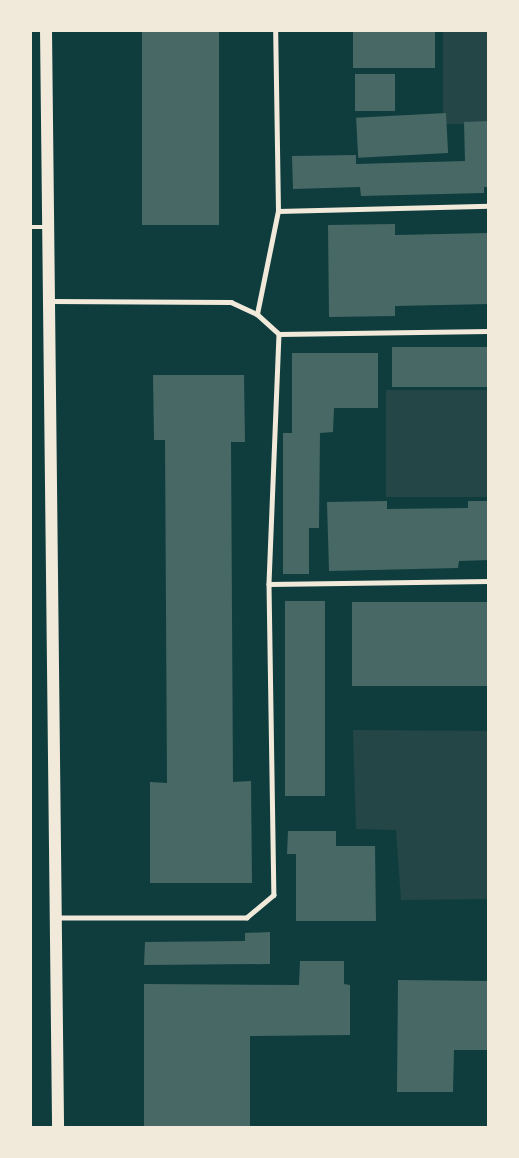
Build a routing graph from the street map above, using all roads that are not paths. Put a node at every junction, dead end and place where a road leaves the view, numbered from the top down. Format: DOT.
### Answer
graph roads {
  1 [pos="46,30"];
  2 [pos="275,30"];
  3 [pos="489,206"];
  4 [pos="278,211"];
  5 [pos="30,227"];
  6 [pos="49,227"];
  7 [pos="51,301"];
  8 [pos="257,314"];
  9 [pos="489,331"];
  10 [pos="279,334"];
  11 [pos="489,582"];
  12 [pos="269,584"];
  13 [pos="59,918"];
  14 [pos="58,1128"];
  1 -- 6 [label="main road"];
  2 -- 4 [label="lane"];
  3 -- 4 [label="lane"];
  4 -- 8 [label="lane"];
  5 -- 6 [label="lane"];
  6 -- 7 [label="main road"];
  7 -- 8 [label="lane"];
  7 -- 13 [label="main road"];
  8 -- 10 [label="lane"];
  9 -- 10 [label="lane"];
  10 -- 12 [label="lane"];
  11 -- 12 [label="lane"];
  12 -- 13 [label="lane"];
  13 -- 14 [label="main road"];
}
